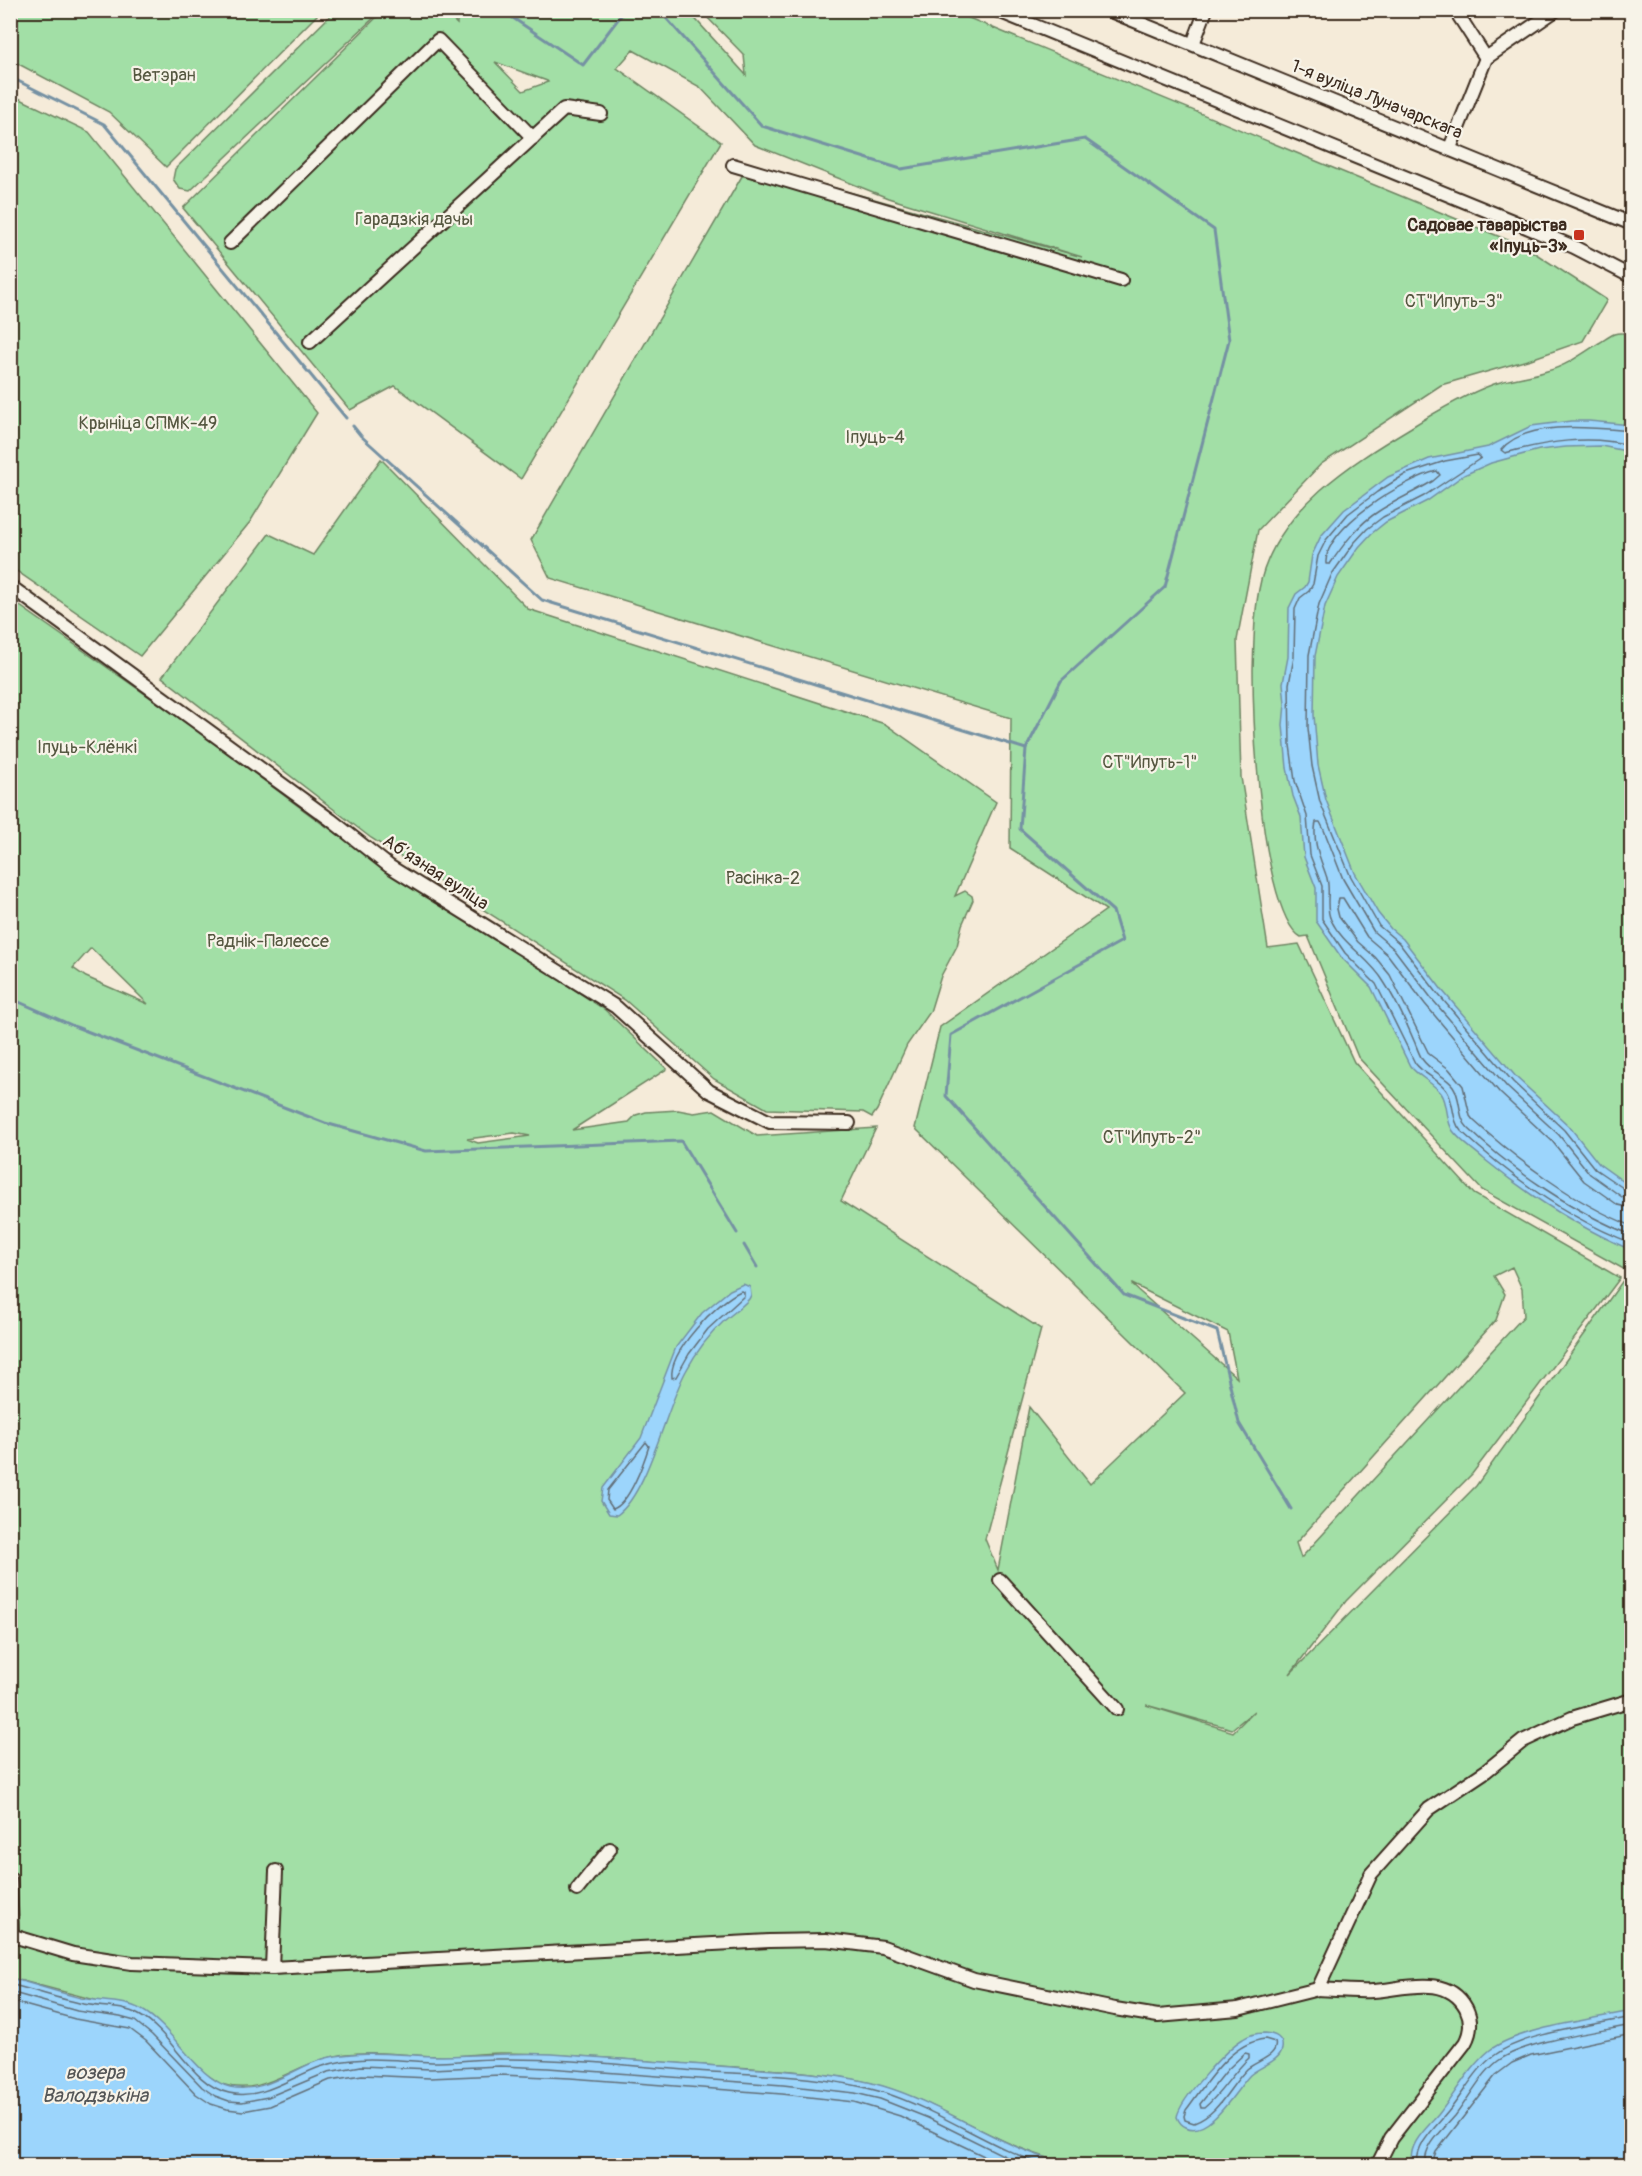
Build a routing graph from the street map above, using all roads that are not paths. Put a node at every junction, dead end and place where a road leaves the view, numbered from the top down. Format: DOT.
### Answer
graph roads {
  1 [pos="996,10"];
  2 [pos="1108,10"];
  3 [pos="1206,10"];
  4 [pos="1455,10"];
  5 [pos="1556,10"];
  6 [pos="1193,44"];
  7 [pos="1486,58"];
  8 [pos="601,114"];
  9 [pos="533,138"];
  10 [pos="1450,148"];
  11 [pos="733,165"];
  12 [pos="1632,224"];
  13 [pos="230,243"];
  14 [pos="1632,277"];
  15 [pos="1121,280"];
  16 [pos="310,342"];
  17 [pos="10,586"];
  18 [pos="849,1124"];
  19 [pos="1000,1581"];
  20 [pos="1632,1700"];
  21 [pos="1117,1709"];
  22 [pos="610,1849"];
  23 [pos="276,1871"];
  24 [pos="10,1878"];
  25 [pos="577,1890"];
  26 [pos="11,1935"];
  27 [pos="272,1968"];
  28 [pos="1318,1989"];
  29 [pos="1377,2166"];
  1 -- 14 [label="street"];
  2 -- 6 [label="street, 1-я вуліца Луначарскага"];
  3 -- 6 [label="street"];
  4 -- 7 [label="street"];
  5 -- 7 [label="street"];
  6 -- 10 [label="street, 1-я вуліца Луначарскага"];
  7 -- 10 [label="street"];
  8 -- 9 [label="street"];
  9 -- 13 [label="street"];
  9 -- 16 [label="street"];
  10 -- 12 [label="street, 1-я вуліца Луначарскага"];
  11 -- 15 [label="street"];
  17 -- 18 [label="street, Абʼязная вуліца"];
  19 -- 21 [label="street"];
  20 -- 28 [label="street"];
  22 -- 25 [label="street"];
  23 -- 27 [label="street"];
  24 -- 26 [label="street"];
  26 -- 27 [label="street"];
  27 -- 28 [label="street"];
  28 -- 29 [label="street"];
}
